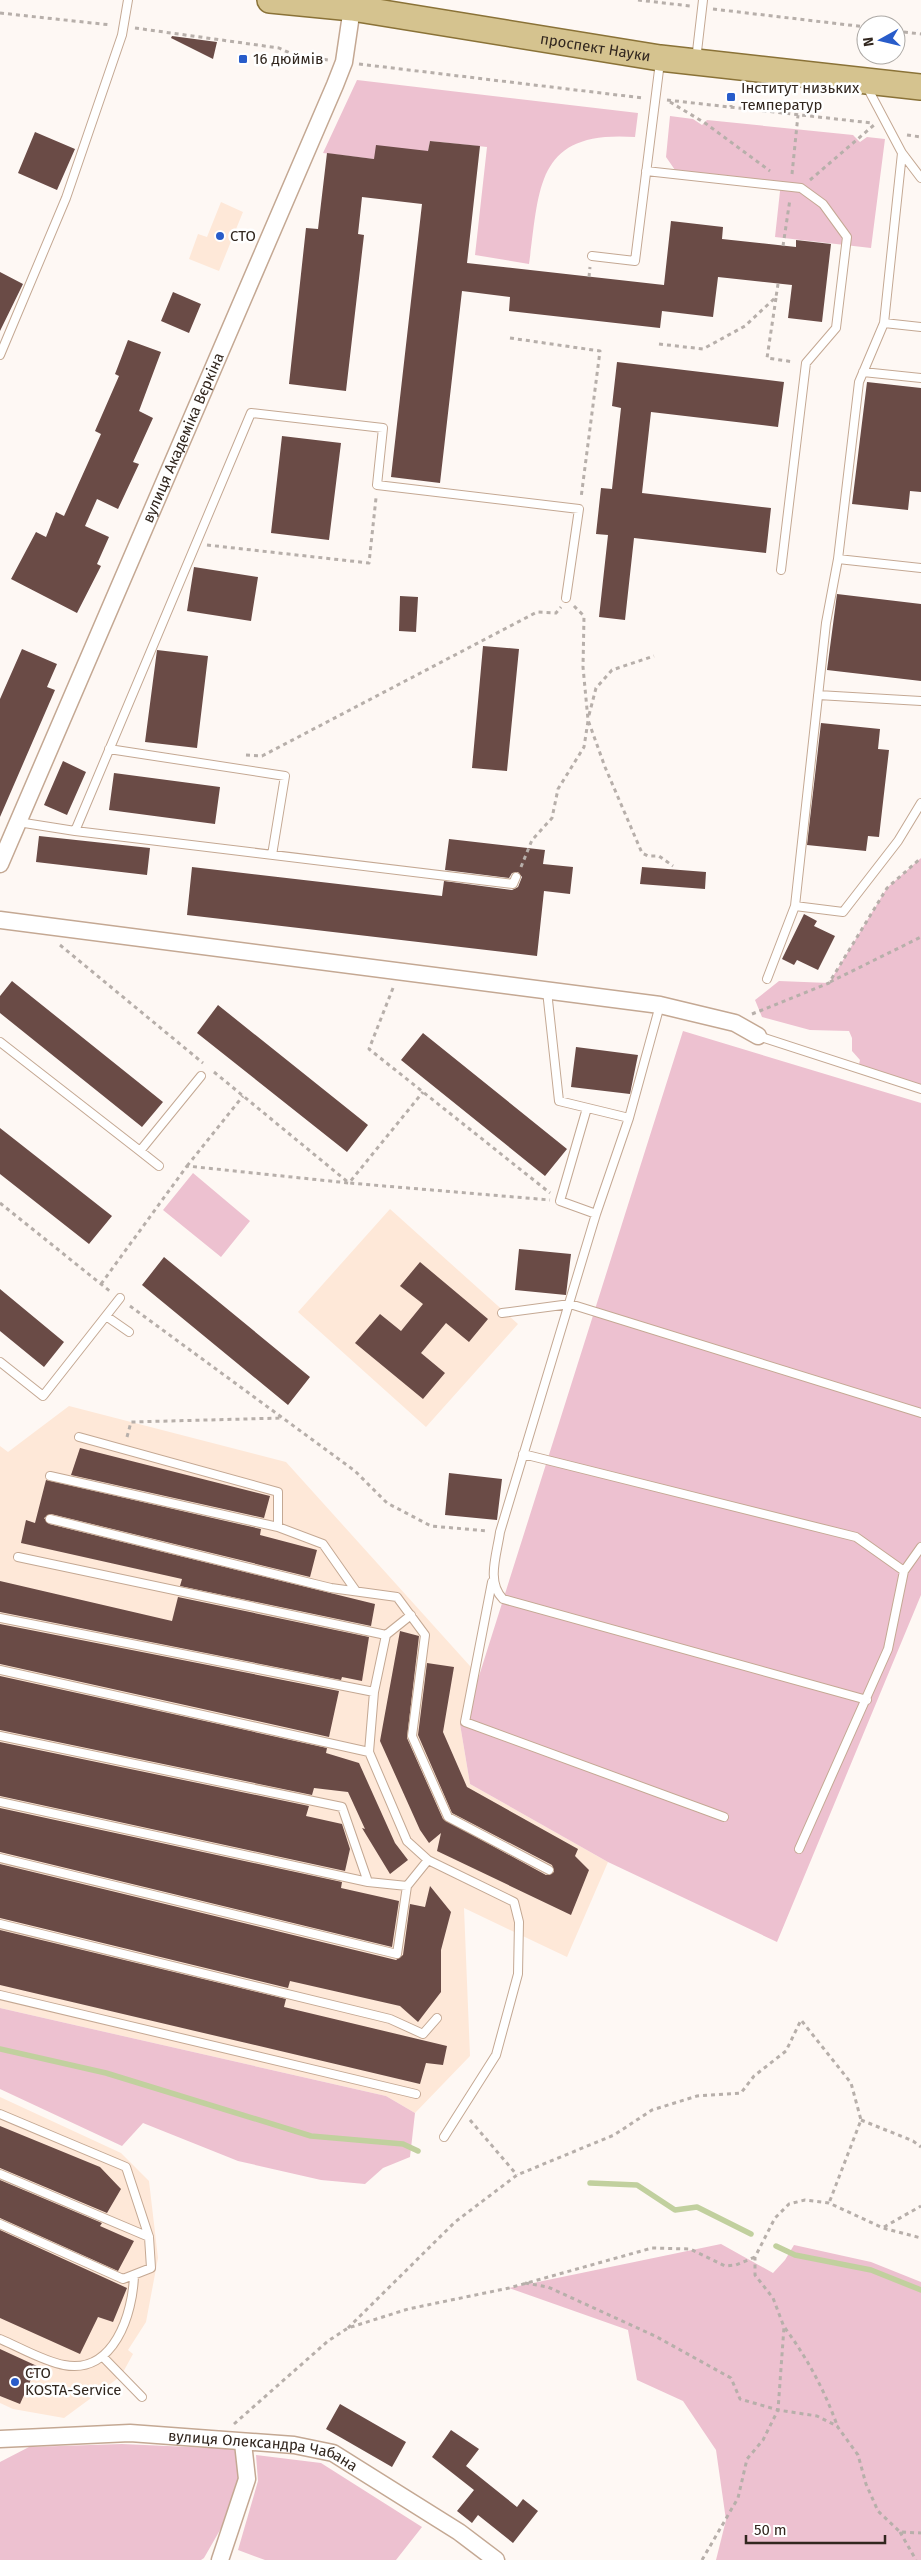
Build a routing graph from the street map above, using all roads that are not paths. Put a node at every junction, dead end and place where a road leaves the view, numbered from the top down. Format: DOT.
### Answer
graph roads {
  1 [pos="128,0"];
  2 [pos="270,0"];
  3 [pos="703,4"];
  4 [pos="352,8"];
  5 [pos="660,58"];
  6 [pos="695,62"];
  7 [pos="864,80"];
  8 [pos="921,87"];
  9 [pos="902,153"];
  10 [pos="646,171"];
  11 [pos="921,178"];
  12 [pos="592,256"];
  13 [pos="884,323"];
  14 [pos="921,327"];
  15 [pos="0,355"];
  16 [pos="863,372"];
  17 [pos="921,378"];
  18 [pos="838,559"];
  19 [pos="921,568"];
  20 [pos="781,570"];
  21 [pos="566,598"];
  22 [pos="819,690"];
  23 [pos="921,701"];
  24 [pos="109,750"];
  25 [pos="921,803"];
  26 [pos="18,822"];
  27 [pos="75,831"];
  28 [pos="272,855"];
  29 [pos="0,864"];
  30 [pos="516,878"];
  31 [pos="795,906"];
  32 [pos="0,920"];
  33 [pos="768,979"];
  34 [pos="547,991"];
  35 [pos="660,1005"];
  36 [pos="758,1036"];
  37 [pos="0,1042"];
  38 [pos="201,1076"];
  39 [pos="921,1089"];
  40 [pos="587,1108"];
  41 [pos="629,1118"];
  42 [pos="140,1151"];
  43 [pos="159,1166"];
  44 [pos="596,1214"];
  45 [pos="120,1298"];
  46 [pos="570,1304"];
  47 [pos="502,1313"];
  48 [pos="106,1316"];
  49 [pos="129,1332"];
  50 [pos="0,1362"];
  51 [pos="921,1413"];
  52 [pos="79,1437"];
  53 [pos="523,1454"];
  54 [pos="50,1476"];
  55 [pos="50,1519"];
  56 [pos="278,1527"];
  57 [pos="921,1547"];
  58 [pos="18,1557"];
  59 [pos="904,1571"];
  60 [pos="494,1573"];
  61 [pos="356,1591"];
  62 [pos="411,1615"];
  63 [pos="0,1618"];
  64 [pos="386,1635"];
  65 [pos="0,1670"];
  66 [pos="374,1692"];
  67 [pos="867,1700"];
  68 [pos="0,1736"];
  69 [pos="369,1752"];
  70 [pos="0,1802"];
  71 [pos="724,1817"];
  72 [pos="799,1849"];
  73 [pos="0,1858"];
  74 [pos="428,1860"];
  75 [pos="549,1870"];
  76 [pos="368,1882"];
  77 [pos="407,1886"];
  78 [pos="0,1924"];
  79 [pos="0,1995"];
  80 [pos="437,2018"];
  81 [pos="416,2094"];
  82 [pos="0,2114"];
  83 [pos="444,2137"];
  84 [pos="0,2174"];
  85 [pos="0,2224"];
  86 [pos="148,2238"];
  87 [pos="134,2275"];
  88 [pos="0,2339"];
  89 [pos="103,2357"];
  90 [pos="142,2397"];
  91 [pos="0,2439"];
  92 [pos="244,2443"];
  93 [pos="220,2560"];
  94 [pos="496,2560"];
  1 -- 15 [label="lane"];
  2 -- 4 [label="main road, проспект Науки"];
  3 -- 6 [label="lane"];
  4 -- 5 [label="main road, проспект Науки"];
  4 -- 26 [label="street, вулиця Академіка Вєркіна"];
  5 -- 6 [label="main road, проспект Науки"];
  5 -- 10 [label="lane"];
  6 -- 7 [label="main road, проспект Науки"];
  7 -- 8 [label="main road, проспект Науки"];
  7 -- 9 [label="lane"];
  9 -- 11 [label="lane"];
  9 -- 13 [label="lane"];
  10 -- 12 [label="lane"];
  10 -- 20 [label="lane"];
  13 -- 14 [label="lane"];
  13 -- 16 [label="lane"];
  16 -- 17 [label="lane"];
  16 -- 18 [label="lane"];
  18 -- 19 [label="lane"];
  18 -- 22 [label="lane"];
  21 -- 24 [label="lane"];
  22 -- 23 [label="lane"];
  22 -- 31 [label="lane"];
  24 -- 27 [label="lane"];
  24 -- 28 [label="lane"];
  25 -- 31 [label="lane"];
  26 -- 27 [label="lane"];
  26 -- 29 [label="street, вулиця Академіка Вєркіна"];
  27 -- 28 [label="lane"];
  28 -- 30 [label="lane"];
  31 -- 33 [label="lane"];
  32 -- 34 [label="street"];
  34 -- 35 [label="street"];
  34 -- 40 [label="lane"];
  35 -- 36 [label="street"];
  35 -- 41 [label="lane"];
  36 -- 39 [label="lane"];
  37 -- 42 [label="lane"];
  38 -- 42 [label="lane"];
  40 -- 41 [label="lane"];
  40 -- 44 [label="lane"];
  41 -- 44 [label="lane"];
  42 -- 43 [label="lane"];
  44 -- 46 [label="lane"];
  45 -- 48 [label="lane"];
  46 -- 47 [label="lane"];
  46 -- 51 [label="lane"];
  46 -- 53 [label="lane"];
  48 -- 49 [label="lane"];
  48 -- 50 [label="lane"];
  52 -- 56 [label="lane"];
  53 -- 59 [label="lane"];
  53 -- 60 [label="lane"];
  54 -- 56 [label="lane"];
  55 -- 61 [label="lane"];
  56 -- 61 [label="lane"];
  57 -- 59 [label="lane"];
  58 -- 64 [label="lane"];
  59 -- 67 [label="lane"];
  60 -- 67 [label="lane"];
  60 -- 71 [label="lane"];
  61 -- 62 [label="lane"];
  62 -- 64 [label="lane"];
  62 -- 75 [label="lane"];
  63 -- 66 [label="lane"];
  64 -- 66 [label="lane"];
  65 -- 69 [label="lane"];
  66 -- 69 [label="lane"];
  67 -- 72 [label="lane"];
  68 -- 76 [label="lane"];
  69 -- 74 [label="lane"];
  70 -- 76 [label="lane"];
  73 -- 77 [label="lane"];
  74 -- 77 [label="lane"];
  74 -- 83 [label="lane"];
  76 -- 77 [label="lane"];
  78 -- 80 [label="lane"];
  79 -- 81 [label="lane"];
  82 -- 86 [label="lane"];
  84 -- 86 [label="lane"];
  85 -- 87 [label="lane"];
  86 -- 87 [label="lane"];
  87 -- 89 [label="lane"];
  88 -- 89 [label="lane"];
  89 -- 90 [label="lane"];
  91 -- 92 [label="street, вулиця Олександра Чабана"];
  92 -- 93 [label="street"];
  92 -- 94 [label="street, вулиця Олександра Чабана"];
}
